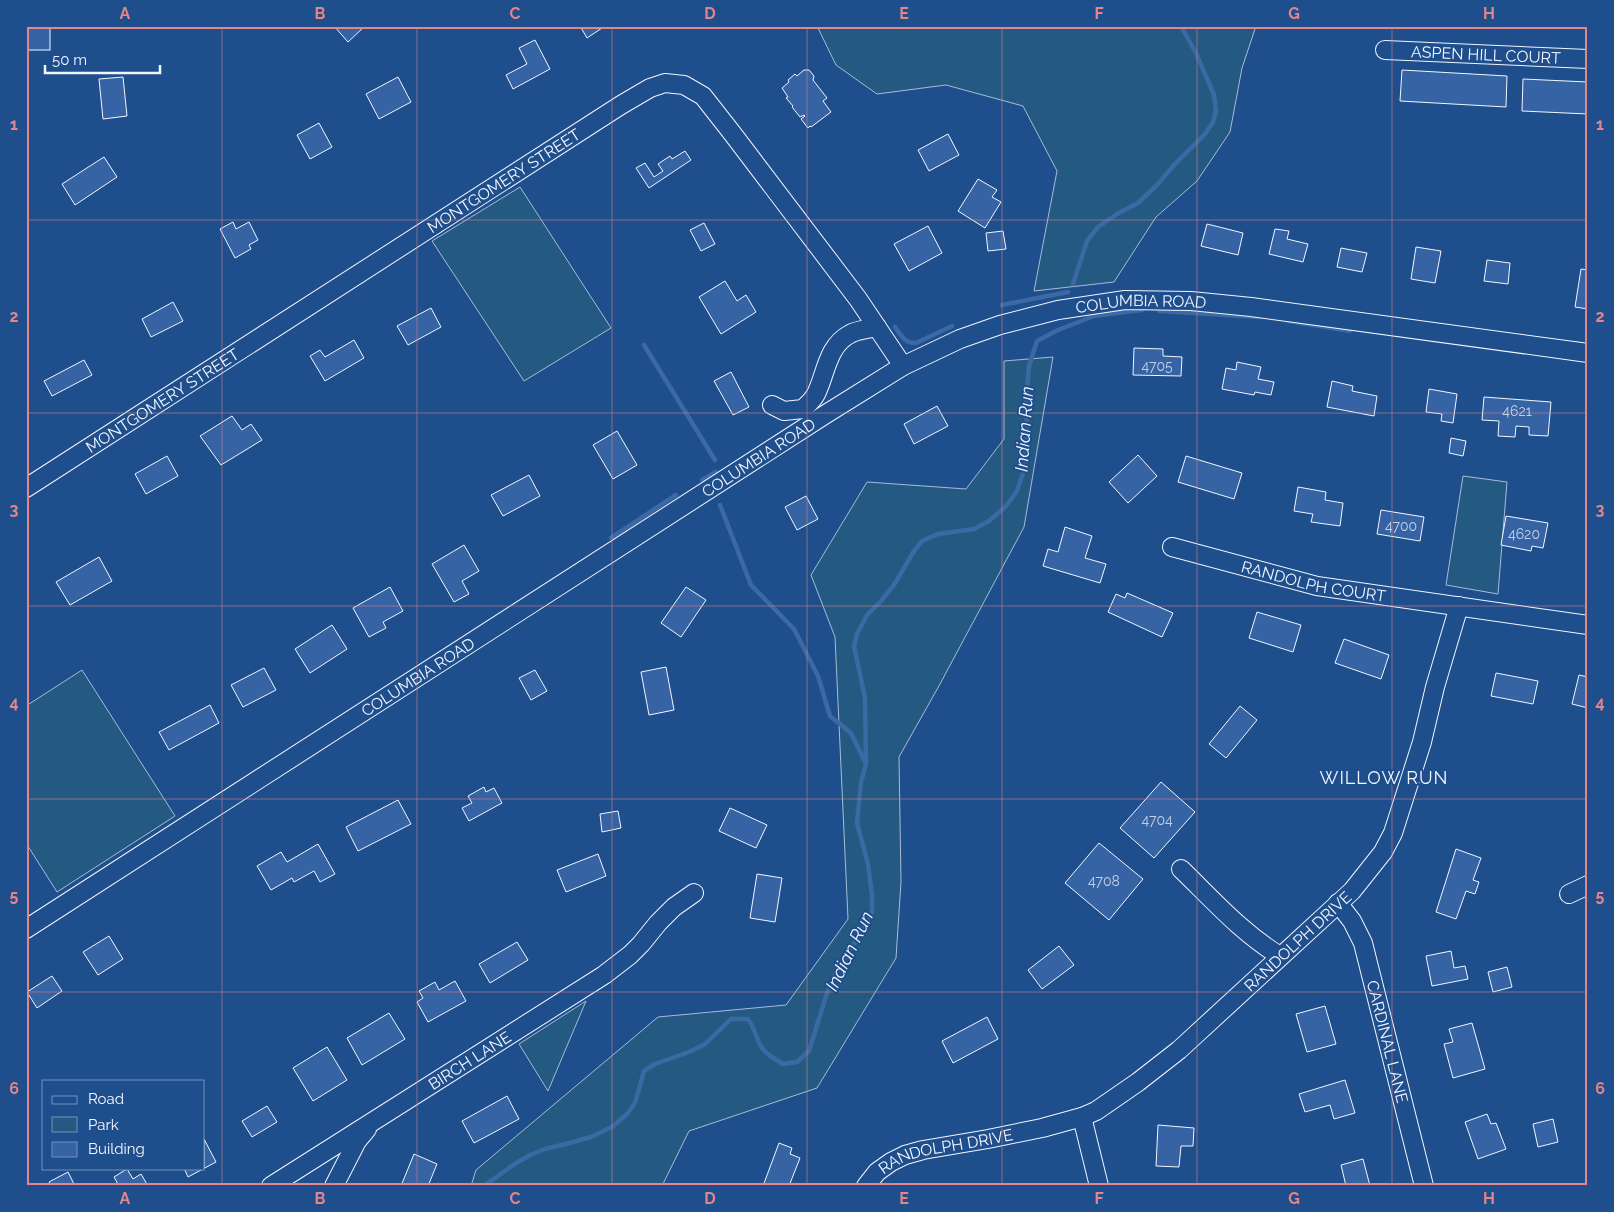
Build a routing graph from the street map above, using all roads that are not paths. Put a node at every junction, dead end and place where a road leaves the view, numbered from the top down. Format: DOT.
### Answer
graph roads {
  1 [pos="1385,50"];
  2 [pos="1588,60"];
  3 [pos="877,327"];
  4 [pos="1588,353"];
  5 [pos="903,366"];
  6 [pos="772,405"];
  7 [pos="808,416"];
  8 [pos="26,488"];
  9 [pos="1172,547"];
  10 [pos="1459,606"];
  11 [pos="1588,625"];
  12 [pos="1181,869"];
  13 [pos="1588,885"];
  14 [pos="694,894"];
  15 [pos="1569,894"];
  16 [pos="1338,903"];
  17 [pos="26,929"];
  18 [pos="1280,956"];
  19 [pos="1082,1116"];
  20 [pos="374,1120"];
  21 [pos="271,1186"];
  22 [pos="334,1186"];
  23 [pos="866,1186"];
  24 [pos="1098,1186"];
  25 [pos="1424,1186"];
  1 -- 2 [label="street, ASPEN HILL COURT"];
  3 -- 5 [label="street, MONTGOMERY STREET"];
  3 -- 7 [label="street"];
  3 -- 8 [label="street, MONTGOMERY STREET"];
  4 -- 5 [label="street, COLUMBIA ROAD"];
  5 -- 7 [label="street, COLUMBIA ROAD"];
  6 -- 7 [label="street"];
  7 -- 17 [label="street, COLUMBIA ROAD"];
  9 -- 10 [label="street, RANDOLPH COURT"];
  10 -- 11 [label="street"];
  10 -- 16 [label="street, RANDOLPH DRIVE"];
  12 -- 18 [label="street"];
  13 -- 15 [label="street"];
  14 -- 20 [label="street, BIRCH LANE"];
  16 -- 18 [label="street, RANDOLPH DRIVE"];
  16 -- 25 [label="street, CARDINAL LANE"];
  18 -- 19 [label="street, RANDOLPH DRIVE"];
  19 -- 23 [label="street, RANDOLPH DRIVE"];
  19 -- 24 [label="street"];
  20 -- 21 [label="street, BIRCH LANE"];
  20 -- 22 [label="street"];
}
